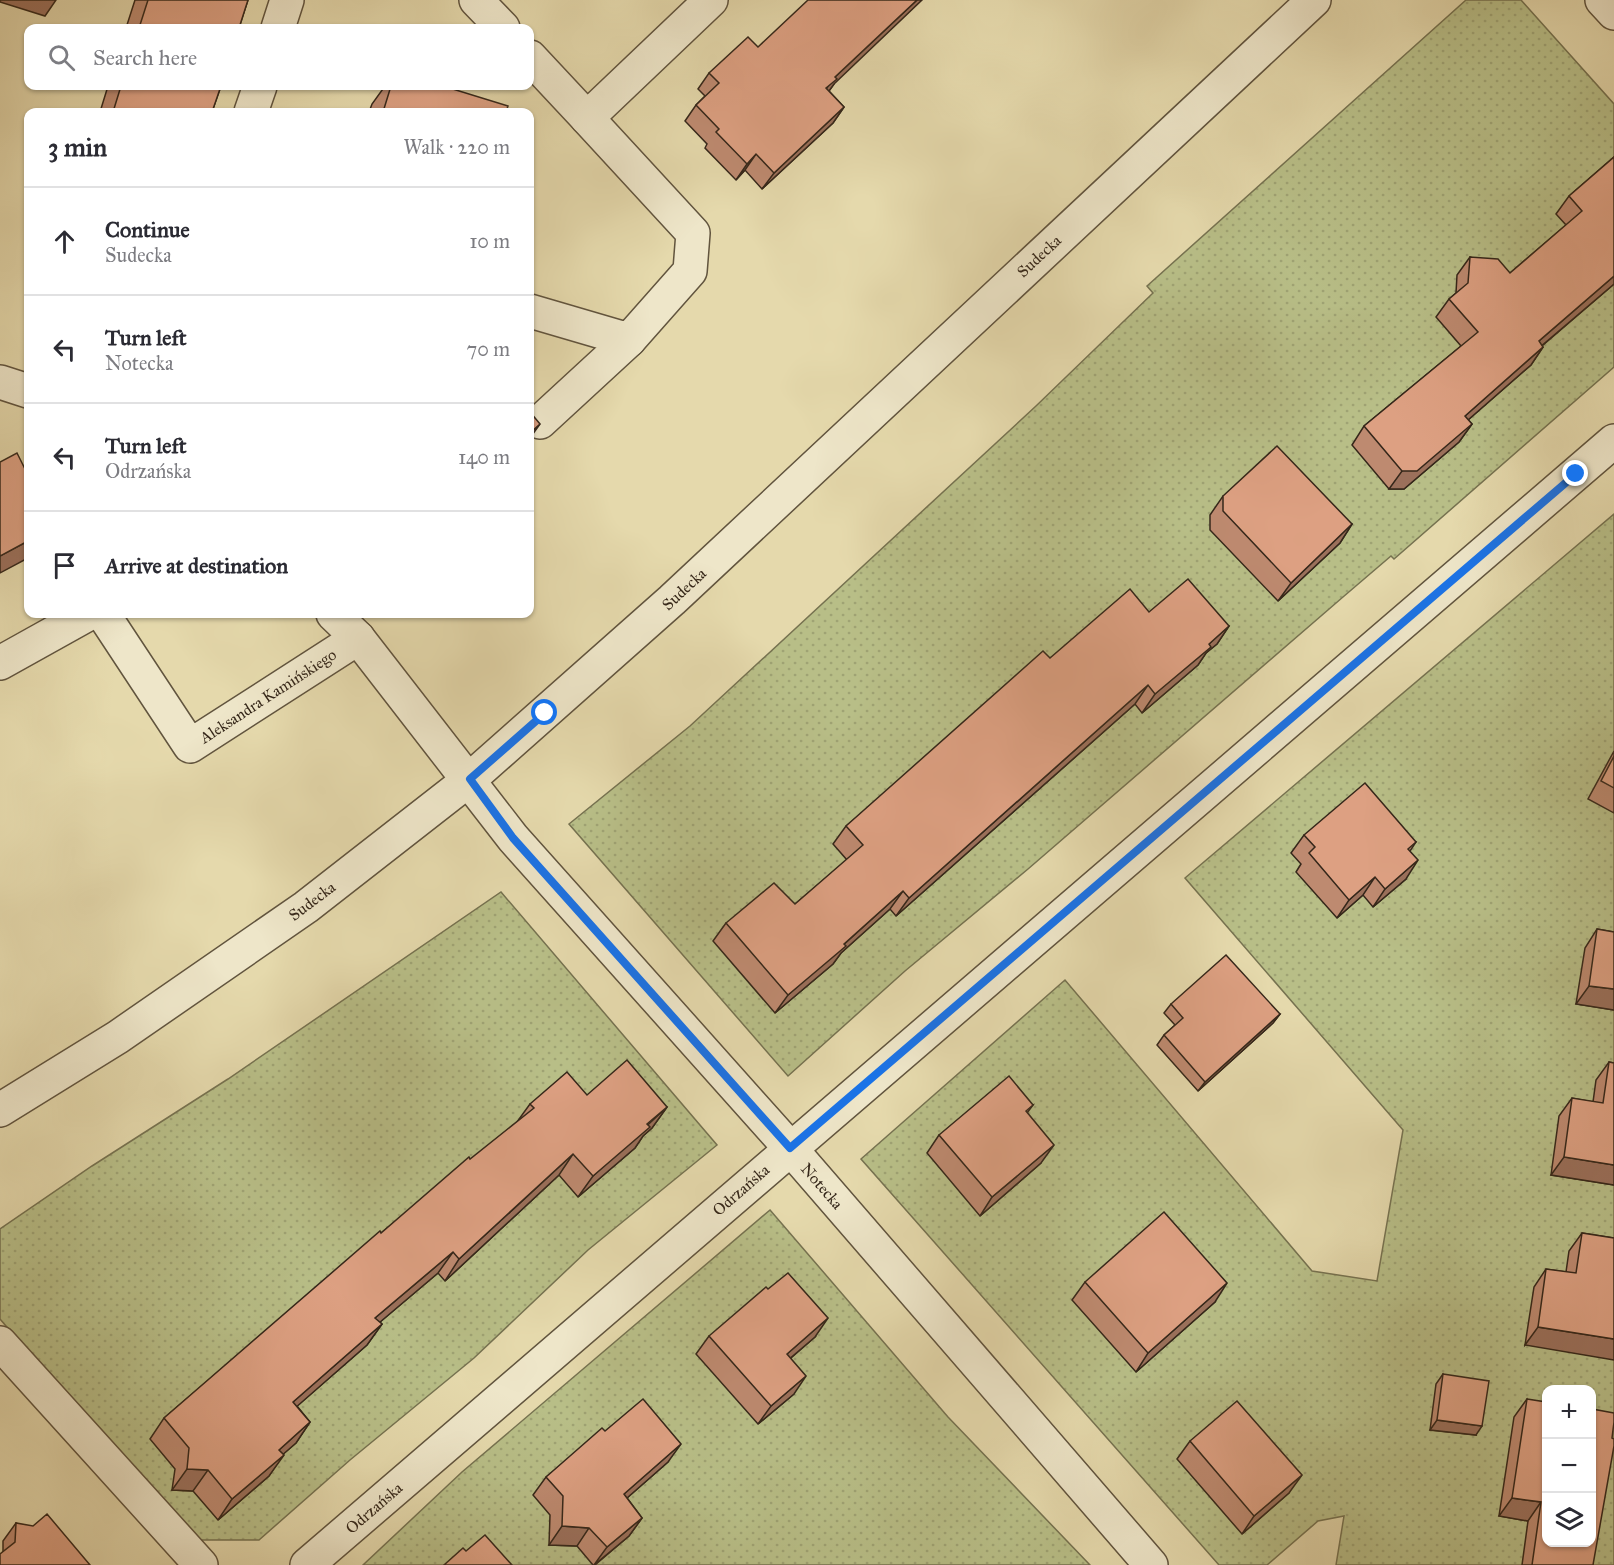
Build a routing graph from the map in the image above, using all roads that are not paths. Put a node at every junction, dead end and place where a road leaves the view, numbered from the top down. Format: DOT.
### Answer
graph roads {
  1 [pos="287,0"];
  2 [pos="476,0"];
  3 [pos="711,0"];
  4 [pos="1314,0"];
  5 [pos="1602,0"];
  6 [pos="1614,14"];
  7 [pos="279,24"];
  8 [pos="499,24"];
  9 [pos="534,61"];
  10 [pos="259,90"];
  11 [pos="252,108"];
  12 [pos="587,118"];
  13 [pos="534,312"];
  14 [pos="628,340"];
  15 [pos="0,382"];
  16 [pos="24,390"];
  17 [pos="540,422"];
  18 [pos="1614,441"];
  19 [pos="81,618"];
  20 [pos="106,618"];
  21 [pos="337,618"];
  22 [pos="358,638"];
  23 [pos="0,663"];
  24 [pos="470,779"];
  25 [pos="0,1110"];
  26 [pos="790,1148"];
  27 [pos="0,1343"];
  28 [pos="201,1565"];
  29 [pos="307,1565"];
  30 [pos="1151,1565"];
  1 -- 7 [label="street"];
  2 -- 8 [label="street"];
  3 -- 12 [label="street"];
  4 -- 24 [label="street, Sudecka"];
  5 -- 6 [label="street"];
  9 -- 12 [label="street"];
  10 -- 11 [label="street"];
  12 -- 14 [label="street"];
  13 -- 14 [label="street"];
  14 -- 17 [label="street"];
  15 -- 16 [label="street"];
  18 -- 26 [label="street, Odrzańska"];
  19 -- 23 [label="street"];
  20 -- 22 [label="street, Aleksandra Kamińskiego"];
  21 -- 22 [label="street, Notecka"];
  22 -- 24 [label="street, Notecka"];
  24 -- 25 [label="street, Sudecka"];
  24 -- 26 [label="street, Notecka"];
  26 -- 29 [label="street, Odrzańska"];
  26 -- 30 [label="street, Notecka"];
  27 -- 28 [label="street"];
}
